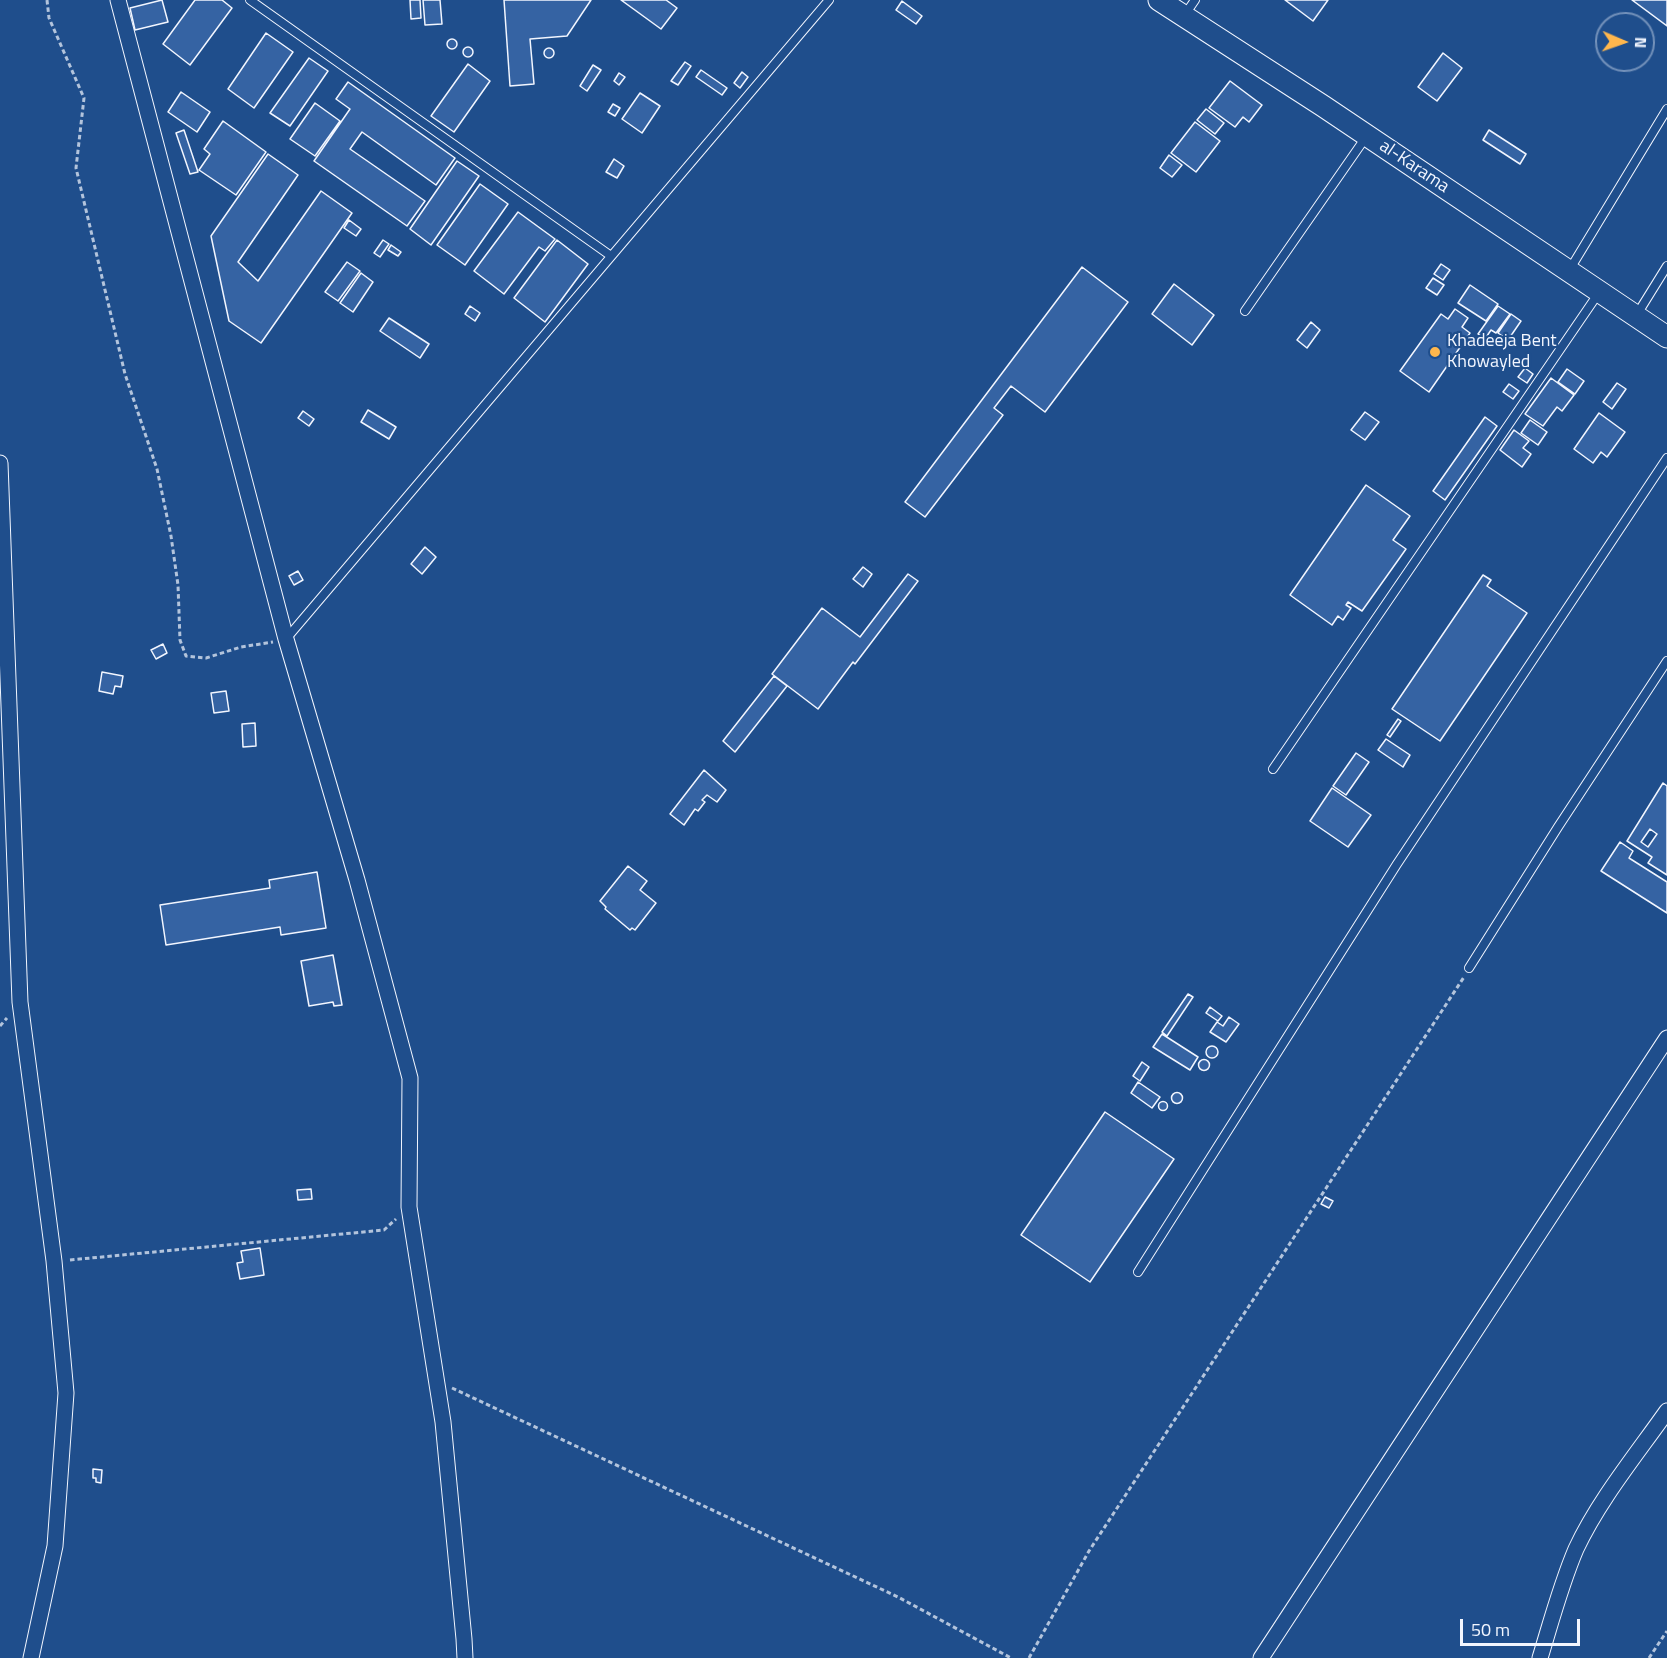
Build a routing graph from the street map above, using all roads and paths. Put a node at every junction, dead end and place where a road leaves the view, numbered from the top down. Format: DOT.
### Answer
graph roads {
  1 [pos="47,0"];
  2 [pos="117,0"];
  3 [pos="250,0"];
  4 [pos="829,0"];
  5 [pos="1159,0"];
  6 [pos="1190,8"];
  7 [pos="1667,109"];
  8 [pos="1367,135"];
  9 [pos="611,256"];
  10 [pos="1667,266"];
  11 [pos="1569,272"];
  12 [pos="1599,292"];
  13 [pos="1245,311"];
  14 [pos="1636,316"];
  15 [pos="1667,338"];
  16 [pos="1667,458"];
  17 [pos="0,463"];
  18 [pos="286,639"];
  19 [pos="1667,661"];
  20 [pos="1273,769"];
  21 [pos="1470,968"];
  22 [pos="1667,1038"];
  23 [pos="409,1207"];
  24 [pos="54,1261"];
  25 [pos="1138,1272"];
  26 [pos="436,1381"];
  27 [pos="1667,1411"];
  28 [pos="1667,1630"];
  29 [pos="31,1658"];
  30 [pos="465,1658"];
  31 [pos="1011,1658"];
  32 [pos="1029,1658"];
  33 [pos="1261,1658"];
  34 [pos="1540,1658"];
  35 [pos="1649,1658"];
  1 -- 18 [label="path"];
  2 -- 18 [label="street"];
  3 -- 9 [label="lane"];
  4 -- 9 [label="lane"];
  5 -- 6 [label="main road, al-Karama"];
  6 -- 8 [label="main road, al-Karama"];
  7 -- 11 [label="lane"];
  8 -- 11 [label="main road, al-Karama"];
  8 -- 13 [label="lane"];
  9 -- 18 [label="lane"];
  10 -- 14 [label="lane"];
  11 -- 12 [label="main road, al-Karama"];
  12 -- 14 [label="main road, al-Karama"];
  12 -- 20 [label="lane"];
  14 -- 15 [label="main road, al-Karama"];
  16 -- 25 [label="lane"];
  17 -- 24 [label="street"];
  18 -- 23 [label="street"];
  19 -- 21 [label="lane"];
  21 -- 32 [label="path"];
  22 -- 33 [label="street"];
  23 -- 24 [label="path"];
  23 -- 26 [label="street"];
  24 -- 29 [label="street"];
  26 -- 30 [label="street"];
  26 -- 31 [label="path"];
  27 -- 34 [label="street"];
  28 -- 35 [label="path"];
}
